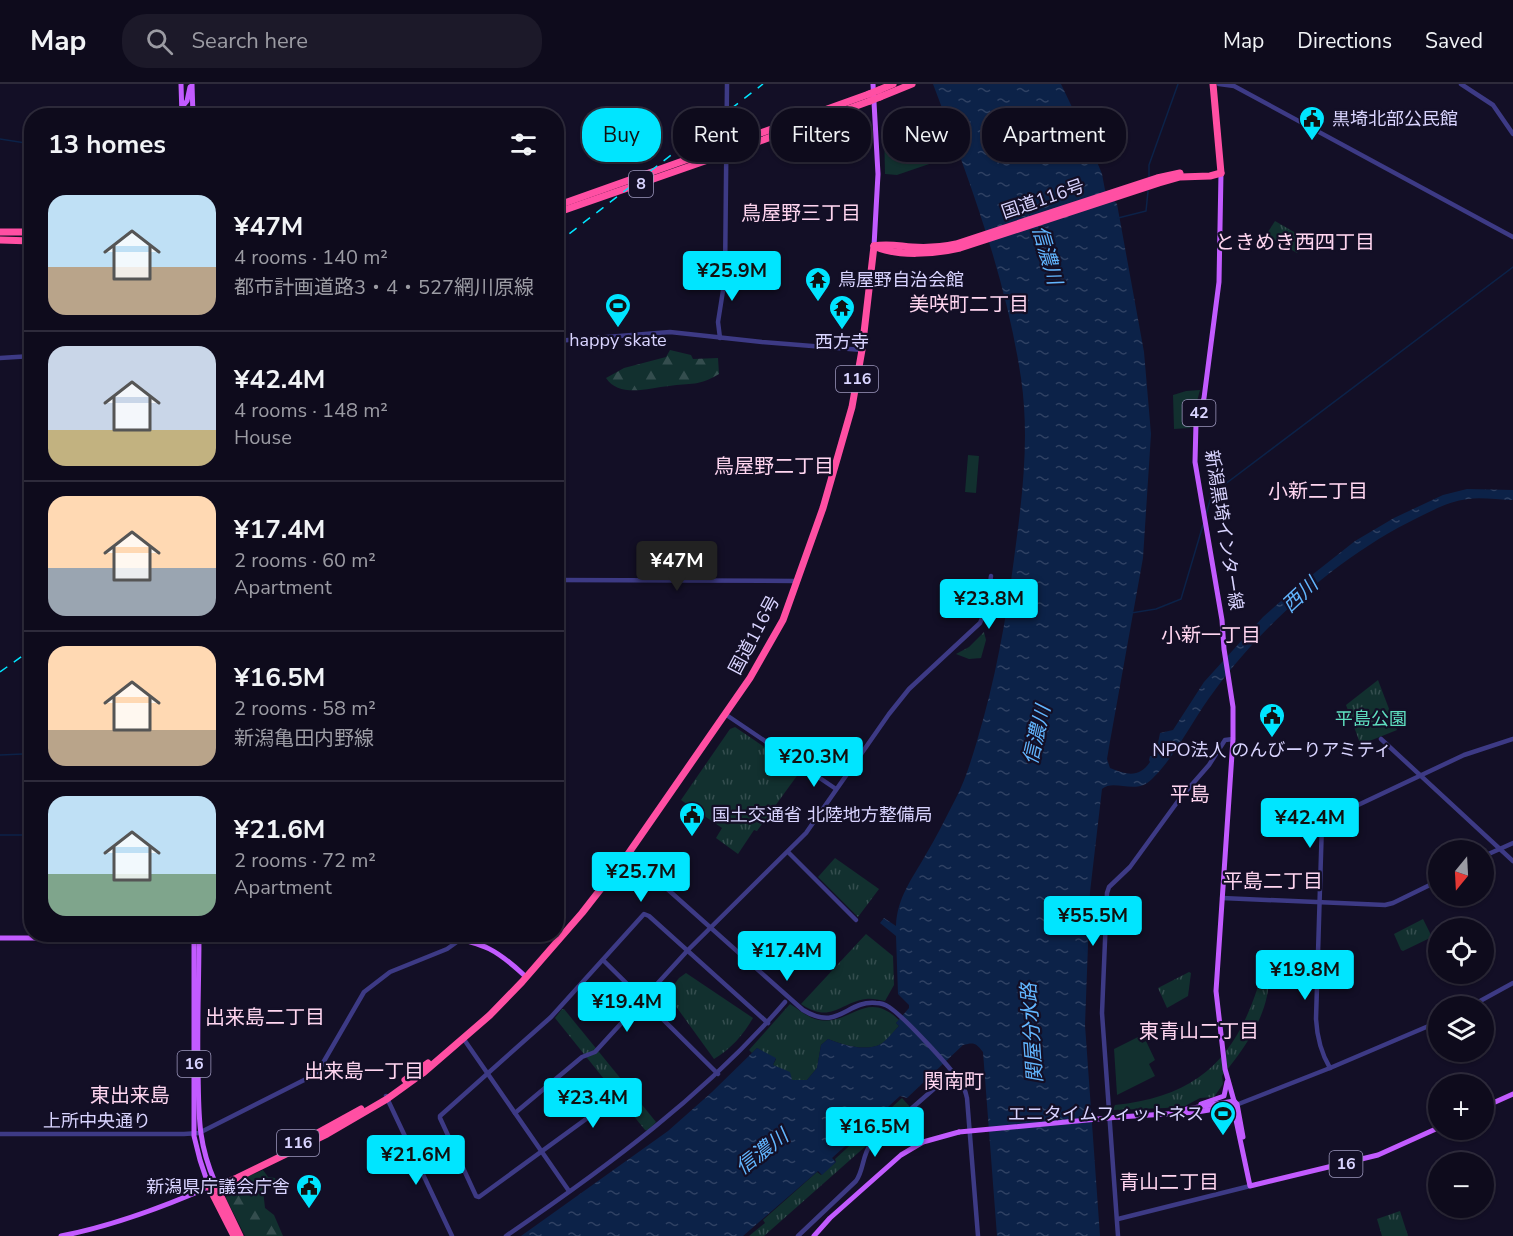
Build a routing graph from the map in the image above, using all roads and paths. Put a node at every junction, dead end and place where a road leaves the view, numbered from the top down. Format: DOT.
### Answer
graph roads {
  1 [pos="181,84"];
  2 [pos="191,84"];
  3 [pos="727,84"];
  4 [pos="873,84"];
  5 [pos="892,84"];
  6 [pos="912,84"];
  7 [pos="1214,84"];
  8 [pos="1220,84"];
  9 [pos="1461,84"];
  10 [pos="880,94"];
  11 [pos="182,107"];
  12 [pos="193,107"];
  13 [pos="1513,134"];
  14 [pos="759,138"];
  15 [pos="688,162"];
  16 [pos="692,162"];
  17 [pos="1221,173"];
  18 [pos="564,203"];
  19 [pos="564,210"];
  20 [pos="0,232"];
  21 [pos="24,232"];
  22 [pos="1513,237"];
  23 [pos="0,240"];
  24 [pos="24,240"];
  25 [pos="874,246"];
  26 [pos="720,338"];
  27 [pos="564,340"];
  28 [pos="862,350"];
  29 [pos="24,356"];
  30 [pos="0,358"];
  31 [pos="991,576"];
  32 [pos="564,580"];
  33 [pos="797,581"];
  34 [pos="725,714"];
  35 [pos="1233,739"];
  36 [pos="1381,739"];
  37 [pos="1513,739"];
  38 [pos="1420,776"];
  39 [pos="836,789"];
  40 [pos="1513,843"];
  41 [pos="1500,849"];
  42 [pos="788,852"];
  43 [pos="1494,852"];
  44 [pos="628,854"];
  45 [pos="1513,861"];
  46 [pos="1428,886"];
  47 [pos="1222,898"];
  48 [pos="1318,903"];
  49 [pos="856,920"];
  50 [pos="710,928"];
  51 [pos="564,934"];
  52 [pos="0,938"];
  53 [pos="24,938"];
  54 [pos="196,942"];
  55 [pos="457,942"];
  56 [pos="470,942"];
  57 [pos="556,942"];
  58 [pos="688,950"];
  59 [pos="603,960"];
  60 [pos="525,976"];
  61 [pos="1513,983"];
  62 [pos="1489,996"];
  63 [pos="643,999"];
  64 [pos="786,1002"];
  65 [pos="768,1023"];
  66 [pos="1428,1026"];
  67 [pos="462,1037"];
  68 [pos="1330,1068"];
  69 [pos="952,1073"];
  70 [pos="488,1074"];
  71 [pos="718,1074"];
  72 [pos="1228,1076"];
  73 [pos="630,1087"];
  74 [pos="1513,1094"];
  75 [pos="387,1097"];
  76 [pos="1235,1104"];
  77 [pos="1494,1104"];
  78 [pos="1185,1110"];
  79 [pos="515,1113"];
  80 [pos="1171,1113"];
  81 [pos="1428,1132"];
  82 [pos="0,1134"];
  83 [pos="197,1134"];
  84 [pos="542,1152"];
  85 [pos="213,1186"];
  86 [pos="1251,1186"];
  87 [pos="569,1191"];
  88 [pos="1118,1219"];
  89 [pos="61,1236"];
  90 [pos="234,1236"];
  91 [pos="240,1236"];
  92 [pos="452,1236"];
  93 [pos="506,1236"];
  94 [pos="798,1236"];
  95 [pos="814,1236"];
  96 [pos="978,1236"];
  97 [pos="1118,1236"];
  1 -- 11 [label="main road"];
  2 -- 11 [label="main road"];
  2 -- 12 [label="main road"];
  3 -- 26 [label="street"];
  4 -- 25 [label="main road"];
  5 -- 10 [label="highway, 8"];
  6 -- 10 [label="highway, 8"];
  7 -- 17 [label="highway"];
  8 -- 22 [label="street"];
  9 -- 13 [label="street"];
  10 -- 14 [label="highway, 8, bridge"];
  15 -- 18 [label="highway, 8"];
  16 -- 19 [label="highway, 8"];
  17 -- 25 [label="highway, 国道116号"];
  17 -- 35 [label="main road, 新潟黒埼インター線 / 42"];
  20 -- 21 [label="highway"];
  23 -- 24 [label="highway"];
  25 -- 28 [label="highway, 国道116号 / 116"];
  26 -- 27 [label="street"];
  26 -- 28 [label="street"];
  28 -- 33 [label="highway, 国道116号 / 116"];
  29 -- 30 [label="street"];
  31 -- 39 [label="street"];
  32 -- 33 [label="street"];
  33 -- 34 [label="highway, 国道116号 / 116"];
  34 -- 39 [label="street"];
  34 -- 44 [label="highway, 国道116号 / 116"];
  35 -- 47 [label="main road, 新潟黒埼インター線 / 42"];
  35 -- 88 [label="street"];
  36 -- 38 [label="street"];
  37 -- 38 [label="street"];
  38 -- 41 [label="street"];
  38 -- 48 [label="street"];
  39 -- 42 [label="street"];
  40 -- 41 [label="street"];
  41 -- 43 [label="street"];
  41 -- 45 [label="street"];
  42 -- 49 [label="street"];
  42 -- 50 [label="street"];
  44 -- 50 [label="street"];
  44 -- 51 [label="highway, 国道116号 / 116"];
  46 -- 48 [label="street"];
  47 -- 48 [label="street"];
  47 -- 72 [label="main road, 新潟黒埼インター線 / 42"];
  48 -- 68 [label="street"];
  50 -- 58 [label="street"];
  50 -- 69 [label="street"];
  52 -- 53 [label="main road"];
  54 -- 83 [label="main road, 16"];
  55 -- 83 [label="street"];
  56 -- 60 [label="main road"];
  57 -- 60 [label="highway, 国道116号 / 116"];
  58 -- 59 [label="street"];
  58 -- 63 [label="street"];
  58 -- 65 [label="street"];
  59 -- 63 [label="street"];
  59 -- 70 [label="street"];
  60 -- 67 [label="highway, 国道116号 / 116"];
  61 -- 62 [label="street"];
  63 -- 71 [label="street"];
  63 -- 79 [label="street"];
  64 -- 65 [label="street"];
  65 -- 71 [label="street"];
  66 -- 68 [label="street"];
  67 -- 70 [label="street"];
  67 -- 75 [label="highway, 国道116号 / 116"];
  68 -- 76 [label="street"];
  69 -- 94 [label="street"];
  69 -- 96 [label="street"];
  70 -- 79 [label="street"];
  70 -- 84 [label="street"];
  71 -- 87 [label="street"];
  72 -- 76 [label="main road, 新潟黒埼インター線 / 42"];
  72 -- 78 [label="main road"];
  73 -- 84 [label="street"];
  74 -- 77 [label="main road"];
  75 -- 85 [label="highway, 国道116号 / 116"];
  75 -- 92 [label="street"];
  76 -- 78 [label="main road"];
  76 -- 80 [label="main road"];
  76 -- 86 [label="main road, 新潟黒埼インター線"];
  78 -- 80 [label="main road"];
  79 -- 84 [label="street"];
  80 -- 95 [label="main road, bridge"];
  81 -- 86 [label="main road, 16"];
  82 -- 83 [label="street, 上所中央通り"];
  83 -- 85 [label="main road, 16"];
  84 -- 87 [label="street"];
  85 -- 89 [label="main road"];
  85 -- 90 [label="highway"];
  85 -- 91 [label="highway"];
  86 -- 88 [label="street"];
  87 -- 93 [label="street"];
  88 -- 97 [label="street"];
}
